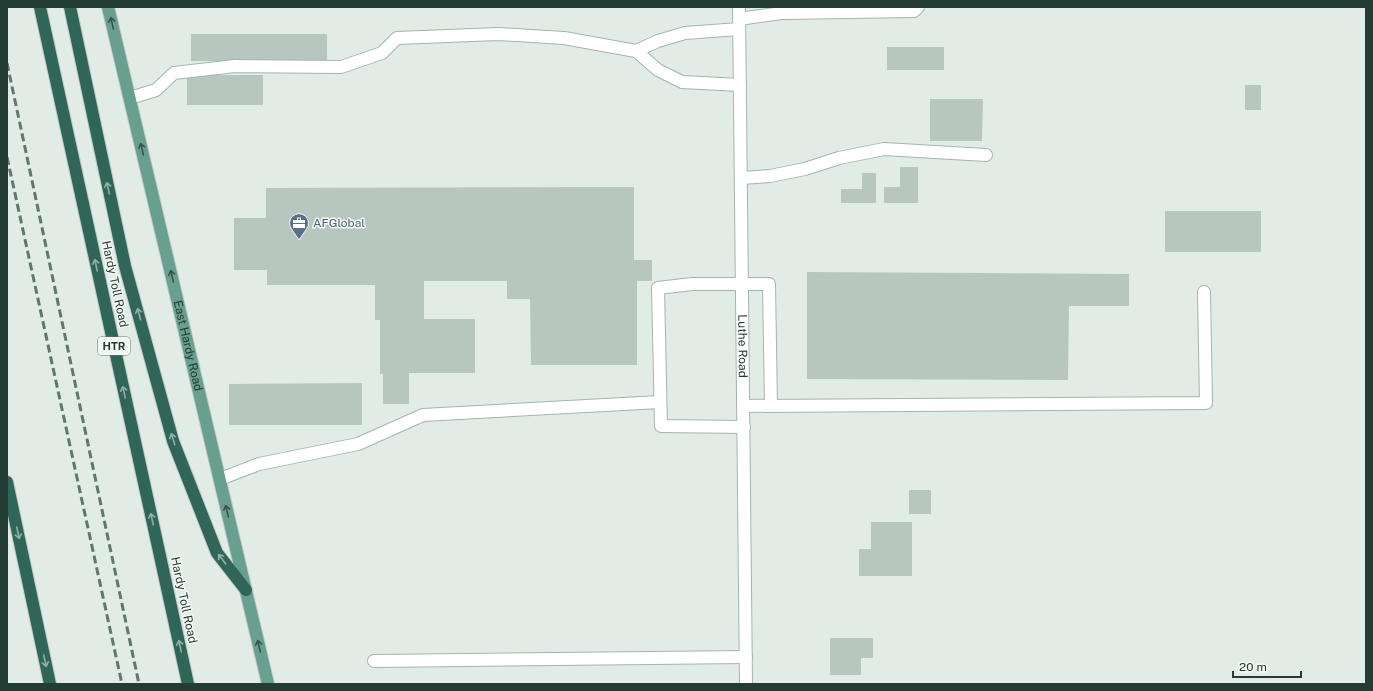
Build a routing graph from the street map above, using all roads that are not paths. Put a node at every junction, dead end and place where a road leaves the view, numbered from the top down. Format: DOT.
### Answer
graph roads {
  1 [pos="40,7"];
  2 [pos="70,7"];
  3 [pos="108,7"];
  4 [pos="918,7"];
  5 [pos="739,18"];
  6 [pos="636,51"];
  7 [pos="740,85"];
  8 [pos="130,98"];
  9 [pos="986,155"];
  10 [pos="741,178"];
  11 [pos="742,285"];
  12 [pos="1204,292"];
  13 [pos="660,402"];
  14 [pos="743,406"];
  15 [pos="771,406"];
  16 [pos="744,427"];
  17 [pos="220,479"];
  18 [pos="7,482"];
  19 [pos="246,590"];
  20 [pos="746,657"];
  21 [pos="374,661"];
  22 [pos="50,684"];
  23 [pos="188,684"];
  24 [pos="268,684"];
  25 [pos="746,684"];
  23 -- 1 [label="highway, Hardy Toll Road / HTR, one-way"];
  19 -- 2 [label="highway, one-way"];
  8 -- 3 [label="main road, East Hardy Road, one-way"];
  4 -- 5 [label="street"];
  5 -- 6 [label="street"];
  5 -- 7 [label="street, Luthe Road"];
  6 -- 7 [label="street"];
  6 -- 8 [label="street"];
  7 -- 10 [label="street, Luthe Road"];
  17 -- 8 [label="main road, East Hardy Road, one-way"];
  9 -- 10 [label="street"];
  10 -- 11 [label="street, Luthe Road"];
  11 -- 13 [label="street"];
  11 -- 14 [label="street, Luthe Road"];
  11 -- 15 [label="street"];
  12 -- 15 [label="street"];
  13 -- 16 [label="street"];
  13 -- 17 [label="street"];
  14 -- 15 [label="street"];
  14 -- 16 [label="street, Luthe Road"];
  16 -- 20 [label="street, Luthe Road"];
  19 -- 17 [label="main road, East Hardy Road, one-way"];
  18 -- 22 [label="highway, one-way"];
  24 -- 19 [label="main road, East Hardy Road, one-way"];
  20 -- 21 [label="street"];
  20 -- 25 [label="street, Luthe Road"];
}
